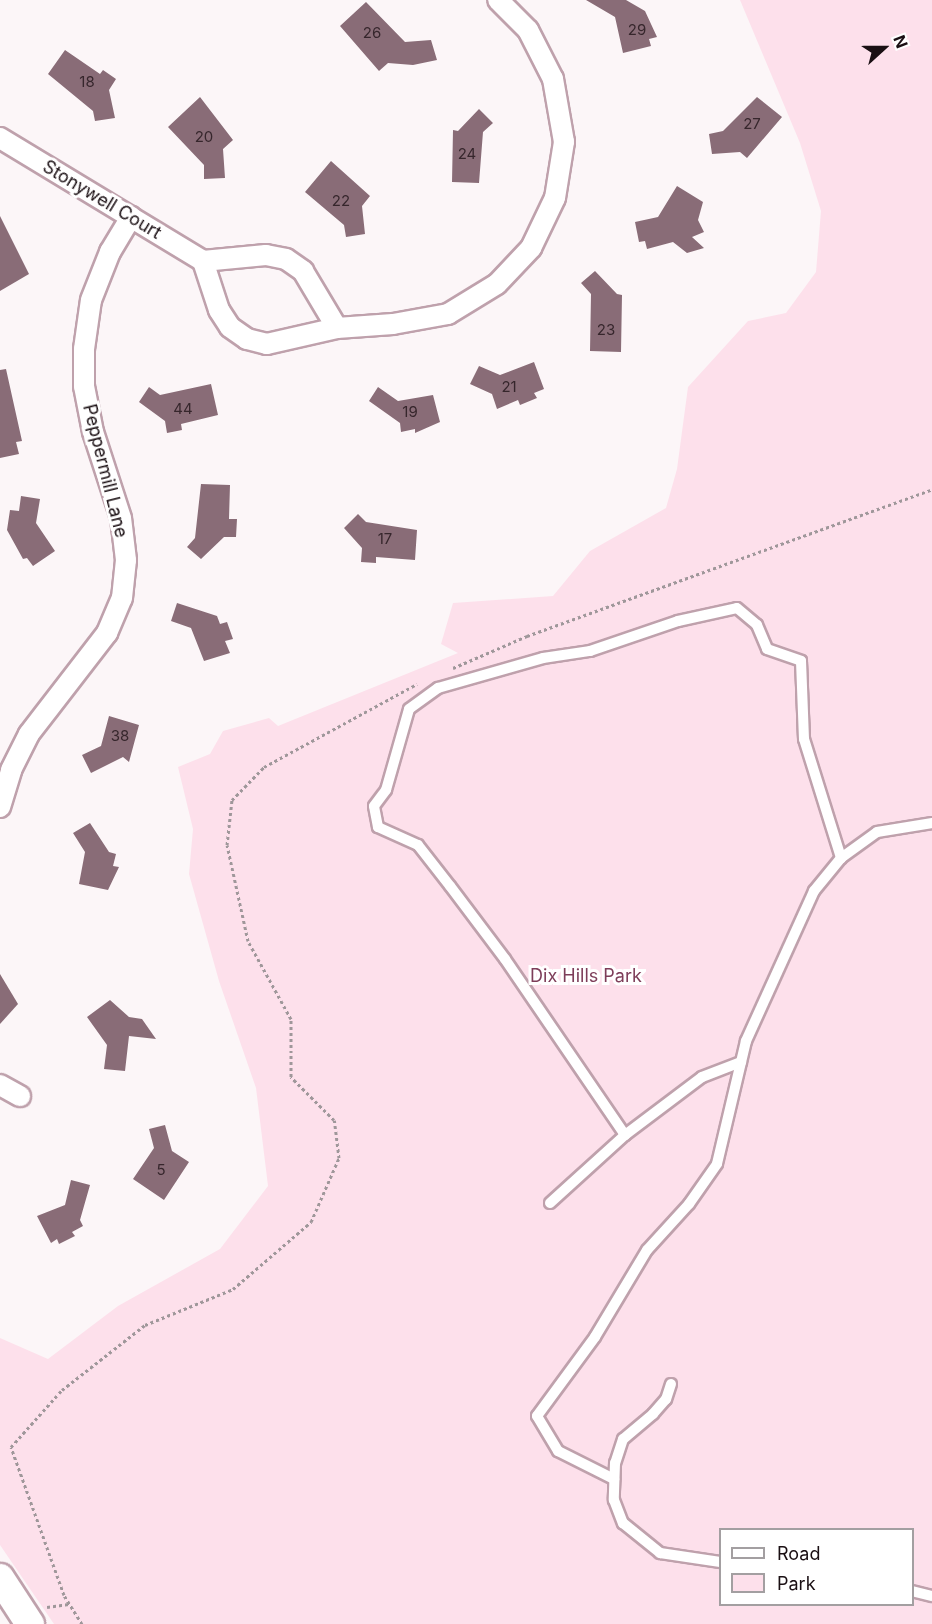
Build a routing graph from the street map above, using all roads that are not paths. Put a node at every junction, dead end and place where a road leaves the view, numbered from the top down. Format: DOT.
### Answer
graph roads {
  1 [pos="498,0"];
  2 [pos="0,138"];
  3 [pos="131,217"];
  4 [pos="203,261"];
  5 [pos="336,328"];
  6 [pos="0,807"];
  7 [pos="932,823"];
  8 [pos="841,858"];
  9 [pos="741,1062"];
  10 [pos="0,1085"];
  11 [pos="20,1096"];
  12 [pos="625,1135"];
  13 [pos="550,1203"];
  14 [pos="671,1384"];
  15 [pos="615,1479"];
  16 [pos="719,1562"];
  17 [pos="1,1580"];
  18 [pos="914,1592"];
  19 [pos="932,1596"];
  20 [pos="30,1624"];
  1 -- 5 [label="street"];
  2 -- 3 [label="street, Stonywell Court"];
  3 -- 4 [label="street, Stonywell Court"];
  3 -- 6 [label="street, Peppermill Lane"];
  4 -- 5 [label="street"];
  4 -- 5 [label="street"];
  7 -- 8 [label="lane"];
  8 -- 9 [label="lane"];
  8 -- 12 [label="lane"];
  9 -- 12 [label="lane"];
  9 -- 15 [label="lane"];
  10 -- 11 [label="street"];
  12 -- 13 [label="lane"];
  14 -- 15 [label="lane"];
  15 -- 16 [label="lane"];
  17 -- 20 [label="main road"];
  18 -- 19 [label="lane"];
}
